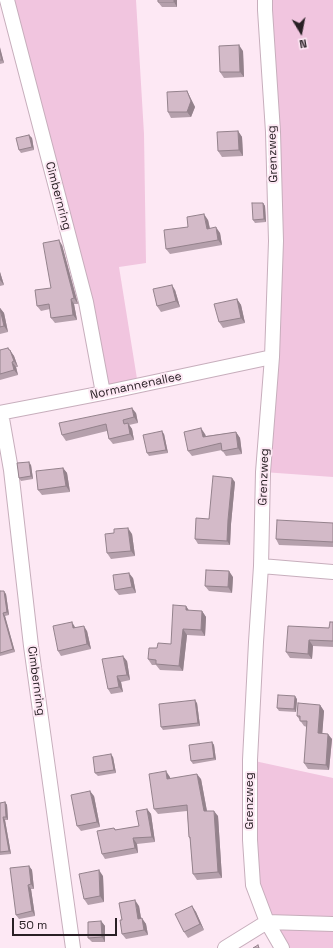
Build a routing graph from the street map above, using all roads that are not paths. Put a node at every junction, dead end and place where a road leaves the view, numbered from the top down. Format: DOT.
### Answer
graph roads {
  1 [pos="7,0"];
  2 [pos="265,0"];
  3 [pos="272,357"];
  4 [pos="103,393"];
  5 [pos="1,413"];
  6 [pos="261,566"];
  7 [pos="333,572"];
  8 [pos="267,922"];
  9 [pos="333,924"];
  10 [pos="72,948"];
  11 [pos="225,948"];
  12 [pos="282,948"];
  1 -- 4 [label="street, Cimbernring"];
  2 -- 3 [label="street, Grenzweg"];
  3 -- 4 [label="street, Normannenallee"];
  3 -- 6 [label="street, Grenzweg"];
  4 -- 5 [label="street, Normannenallee"];
  5 -- 10 [label="street, Cimbernring"];
  6 -- 7 [label="street"];
  6 -- 8 [label="street, Grenzweg"];
  8 -- 9 [label="street"];
  8 -- 11 [label="street"];
  8 -- 12 [label="street, Grenzweg"];
}
